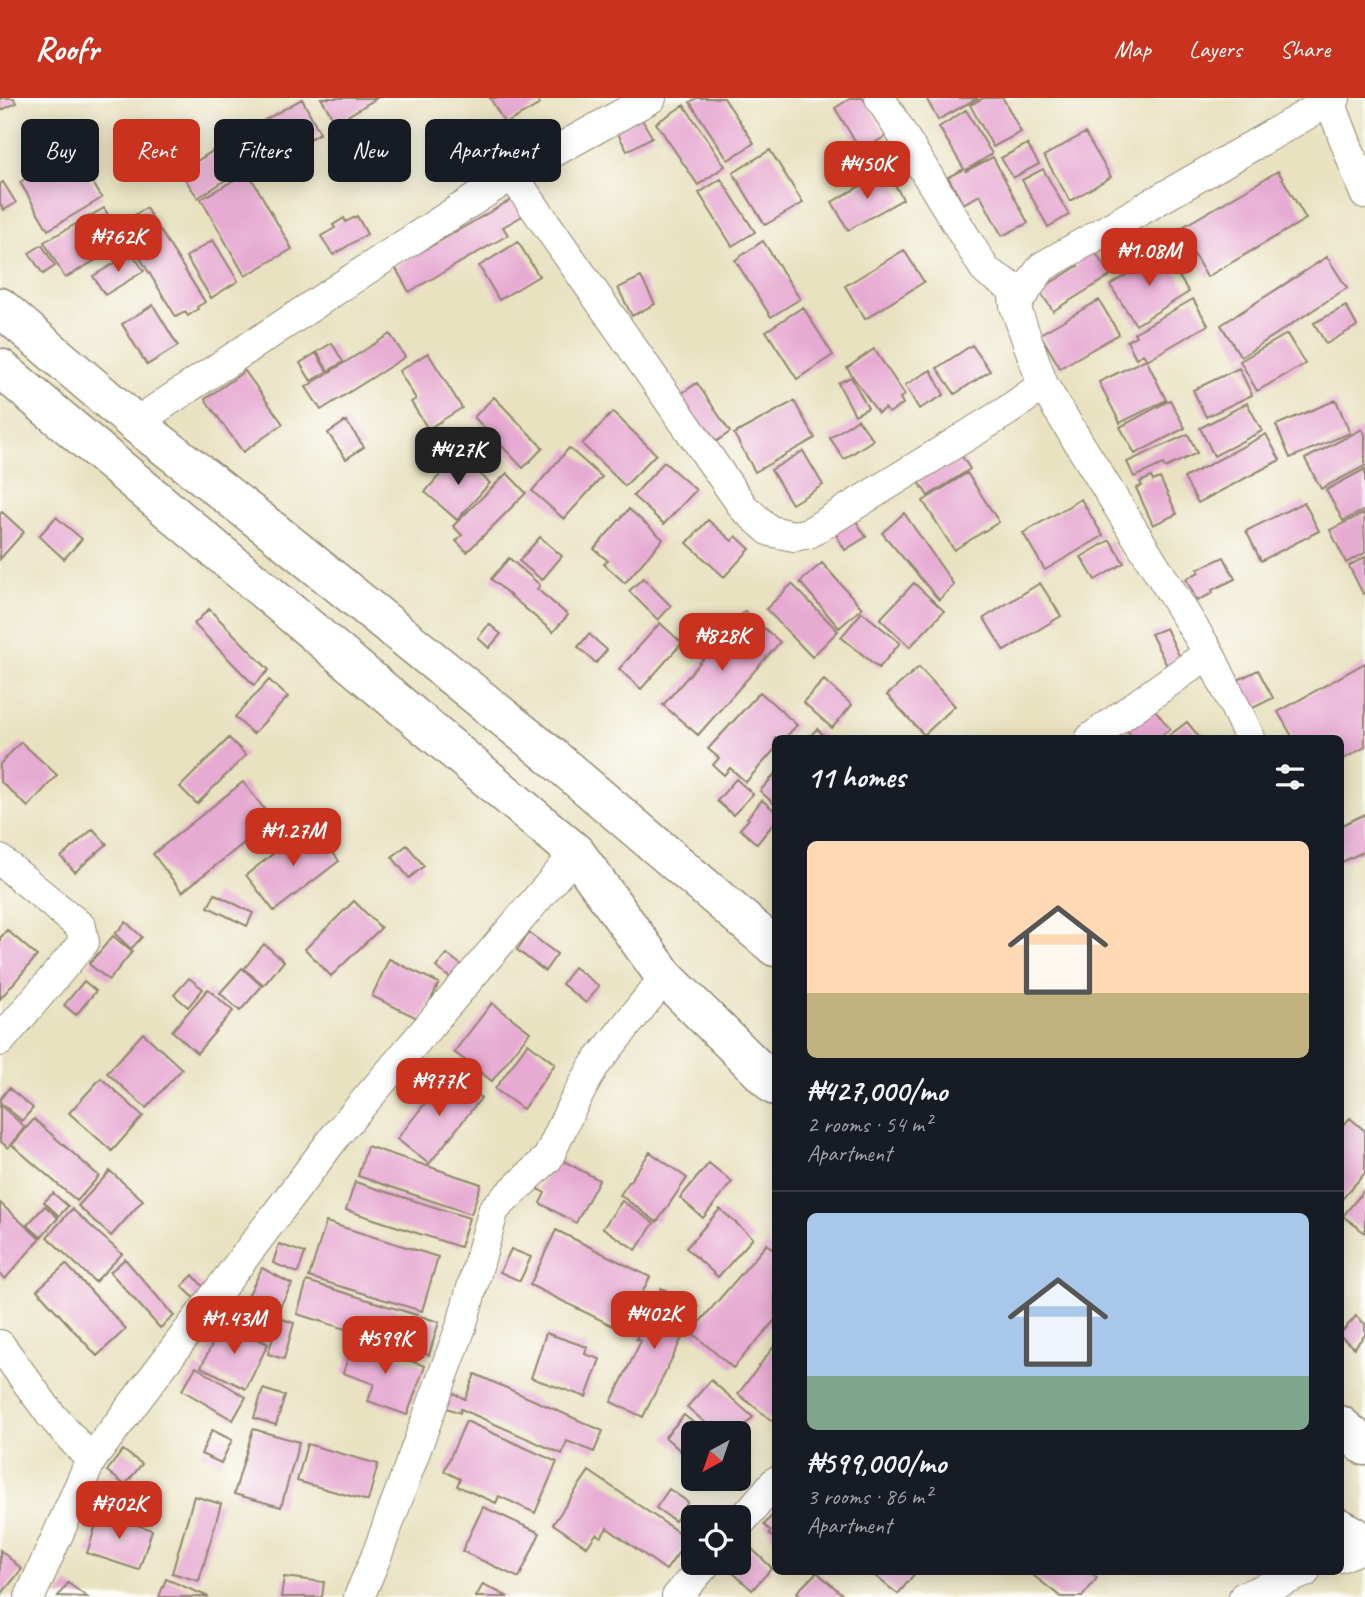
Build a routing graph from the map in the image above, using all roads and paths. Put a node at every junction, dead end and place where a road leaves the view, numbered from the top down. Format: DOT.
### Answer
graph roads {
  1 [pos="651,98"];
  2 [pos="880,98"];
  3 [pos="1333,99"];
  4 [pos="561,148"];
  5 [pos="501,182"];
  6 [pos="517,182"];
  7 [pos="1365,194"];
  8 [pos="1042,267"];
  9 [pos="986,271"];
  10 [pos="1015,306"];
  11 [pos="0,307"];
  12 [pos="0,368"];
  13 [pos="1043,385"];
  14 [pos="135,423"];
  15 [pos="1209,653"];
  16 [pos="1095,735"];
  17 [pos="1249,735"];
  18 [pos="576,853"];
  19 [pos="0,860"];
  20 [pos="772,944"];
  21 [pos="665,977"];
  22 [pos="0,1041"];
  23 [pos="772,1083"];
  24 [pos="0,1345"];
  25 [pos="1344,1428"];
  26 [pos="1365,1446"];
  27 [pos="91,1460"];
  28 [pos="772,1485"];
  29 [pos="751,1510"];
  30 [pos="1344,1530"];
  31 [pos="1365,1542"];
  32 [pos="1365,1547"];
  33 [pos="1344,1555"];
  34 [pos="696,1575"];
  35 [pos="1299,1575"];
  36 [pos="30,1597"];
  37 [pos="359,1597"];
  38 [pos="677,1597"];
  39 [pos="1244,1597"];
  1 -- 4 [label="street"];
  2 -- 9 [label="street"];
  3 -- 7 [label="street"];
  3 -- 8 [label="street"];
  5 -- 14 [label="street"];
  6 -- 13 [label="street"];
  8 -- 9 [label="street"];
  8 -- 10 [label="street"];
  9 -- 10 [label="street"];
  10 -- 13 [label="street"];
  11 -- 14 [label="street"];
  12 -- 18 [label="street"];
  13 -- 15 [label="street"];
  14 -- 20 [label="street"];
  15 -- 16 [label="street"];
  15 -- 17 [label="street"];
  18 -- 21 [label="street"];
  18 -- 27 [label="street"];
  19 -- 22 [label="street"];
  21 -- 23 [label="street"];
  21 -- 37 [label="street"];
  24 -- 27 [label="street"];
  25 -- 26 [label="street"];
  27 -- 36 [label="street"];
  28 -- 29 [label="street"];
  30 -- 31 [label="street"];
  32 -- 33 [label="street"];
  34 -- 38 [label="street"];
  35 -- 39 [label="street"];
}
